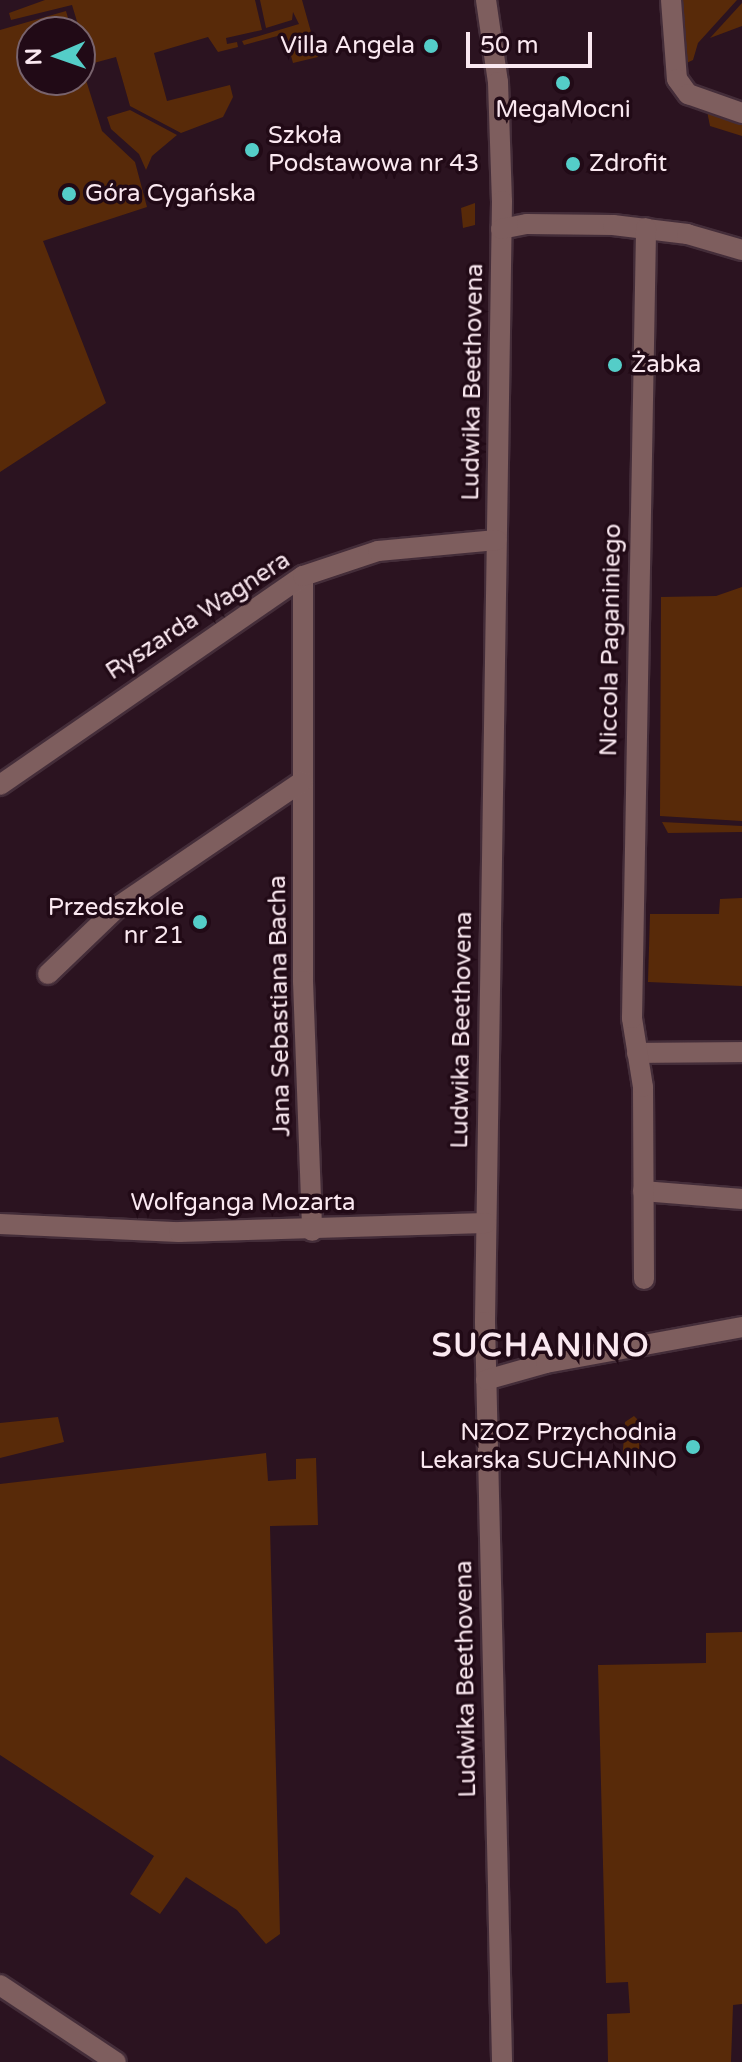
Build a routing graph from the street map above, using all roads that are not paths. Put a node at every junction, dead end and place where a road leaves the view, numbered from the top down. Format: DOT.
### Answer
graph roads {
  1 [pos="486,0"];
  2 [pos="671,0"];
  3 [pos="742,113"];
  4 [pos="646,228"];
  5 [pos="501,229"];
  6 [pos="742,250"];
  7 [pos="496,540"];
  8 [pos="303,576"];
  9 [pos="303,781"];
  10 [pos="0,785"];
  11 [pos="48,974"];
  12 [pos="742,1052"];
  13 [pos="637,1053"];
  14 [pos="643,1191"];
  15 [pos="742,1199"];
  16 [pos="486,1223"];
  17 [pos="0,1224"];
  18 [pos="312,1231"];
  19 [pos="644,1279"];
  20 [pos="742,1327"];
  21 [pos="486,1380"];
  22 [pos="0,1985"];
  23 [pos="116,2062"];
  24 [pos="502,2062"];
  1 -- 5 [label="street, Ludwika Beethovena"];
  2 -- 3 [label="street"];
  4 -- 5 [label="street"];
  4 -- 6 [label="street"];
  4 -- 13 [label="street, Niccola Paganiniego"];
  5 -- 7 [label="street, Ludwika Beethovena"];
  7 -- 8 [label="street, Ryszarda Wagnera"];
  7 -- 16 [label="street, Ludwika Beethovena"];
  8 -- 9 [label="street, Jana Sebastiana Bacha"];
  8 -- 10 [label="street, Ryszarda Wagnera"];
  9 -- 11 [label="street"];
  9 -- 18 [label="street, Jana Sebastiana Bacha"];
  12 -- 13 [label="street"];
  13 -- 14 [label="street, Niccola Paganiniego"];
  14 -- 15 [label="street"];
  14 -- 19 [label="street, Niccola Paganiniego"];
  16 -- 18 [label="street, Wolfganga Mozarta"];
  16 -- 21 [label="street, Ludwika Beethovena"];
  17 -- 18 [label="street, Wolfganga Mozarta"];
  20 -- 21 [label="street"];
  21 -- 24 [label="street, Ludwika Beethovena"];
  22 -- 23 [label="street"];
}
